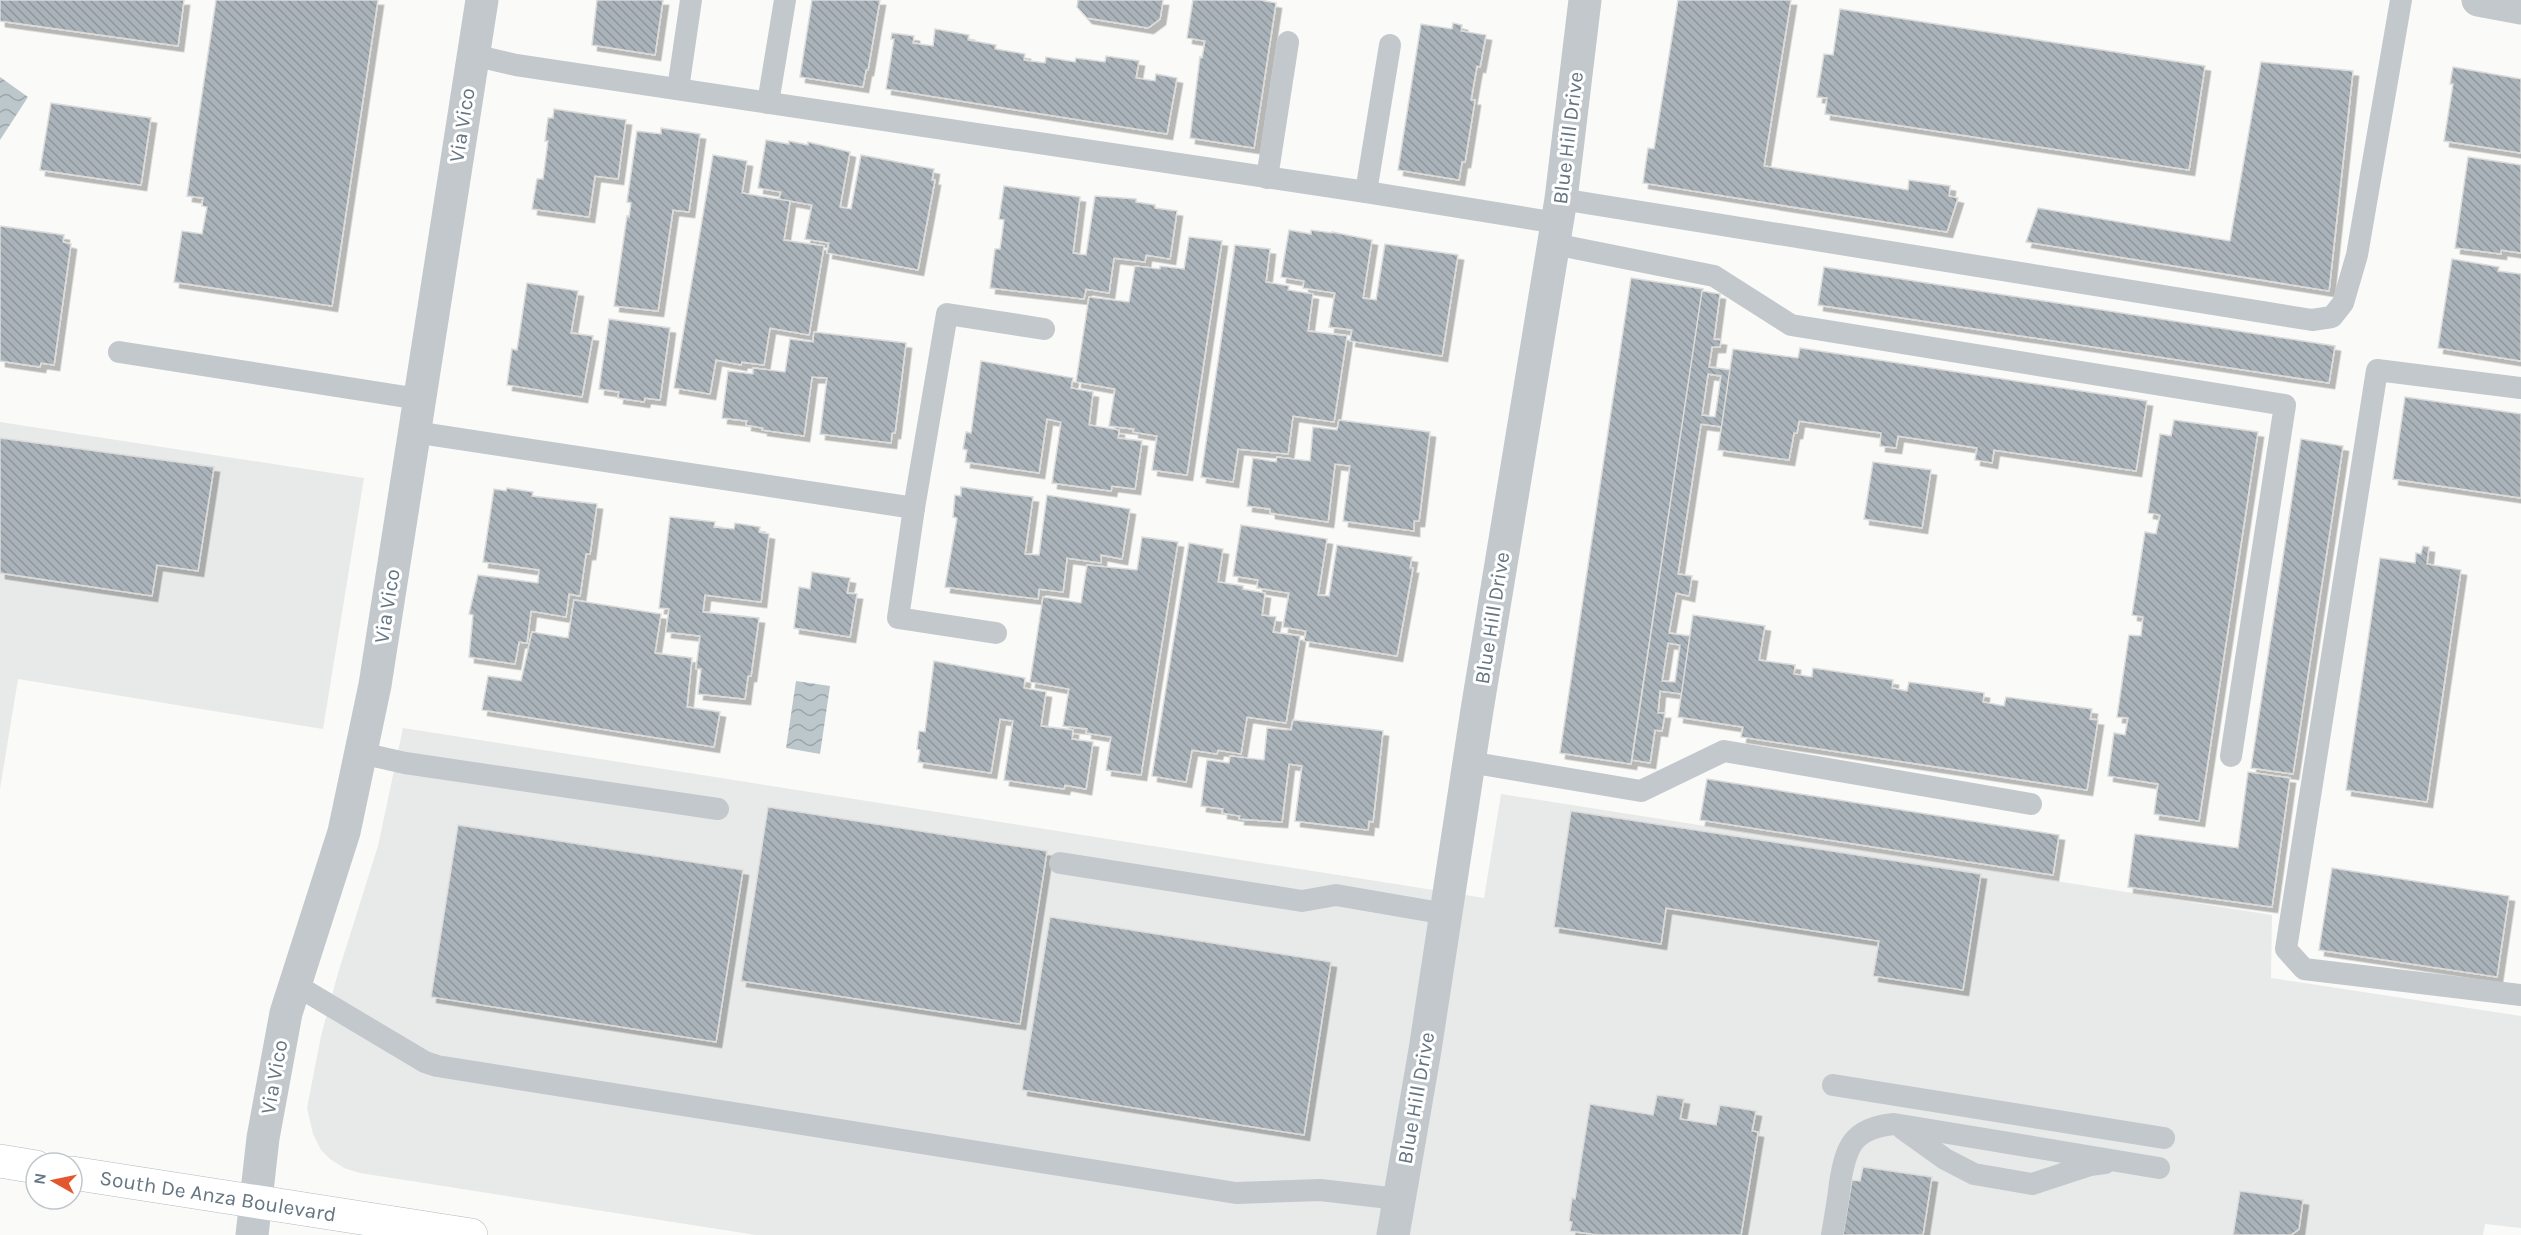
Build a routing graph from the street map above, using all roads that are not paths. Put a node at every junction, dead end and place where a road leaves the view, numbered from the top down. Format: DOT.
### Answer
graph roads {
  1 [pos="482,0"];
  2 [pos="691,0"];
  3 [pos="785,0"];
  4 [pos="1585,0"];
  5 [pos="2401,0"];
  6 [pos="2478,0"];
  7 [pos="2521,8"];
  8 [pos="1288,42"];
  9 [pos="1390,45"];
  10 [pos="473,55"];
  11 [pos="678,90"];
  12 [pos="768,103"];
  13 [pos="1267,178"];
  14 [pos="1366,192"];
  15 [pos="1557,222"];
  16 [pos="1044,329"];
  17 [pos="119,352"];
  18 [pos="2521,388"];
  19 [pos="419,399"];
  20 [pos="414,432"];
  21 [pos="914,508"];
  22 [pos="996,633"];
  23 [pos="361,753"];
  24 [pos="2231,756"];
  25 [pos="1469,762"];
  26 [pos="2031,804"];
  27 [pos="718,809"];
  28 [pos="1060,863"];
  29 [pos="1446,914"];
  30 [pos="294,984"];
  31 [pos="2521,995"];
  32 [pos="1833,1085"];
  33 [pos="1894,1124"];
  34 [pos="2164,1138"];
  35 [pos="0,1161"];
  36 [pos="2121,1161"];
  37 [pos="24,1165"];
  38 [pos="2159,1168"];
  39 [pos="84,1175"];
  40 [pos="1398,1199"];
  41 [pos="257,1203"];
  42 [pos="252,1235"];
  43 [pos="471,1235"];
  44 [pos="1393,1235"];
  45 [pos="1832,1235"];
  1 -- 10 [label="street, Via Vico"];
  2 -- 11 [label="lane"];
  3 -- 12 [label="lane"];
  4 -- 15 [label="street, Blue Hill Drive"];
  5 -- 15 [label="lane"];
  6 -- 7 [label="street"];
  8 -- 13 [label="lane"];
  9 -- 14 [label="lane"];
  10 -- 11 [label="lane"];
  10 -- 19 [label="street, Via Vico"];
  11 -- 12 [label="lane"];
  12 -- 13 [label="lane"];
  13 -- 14 [label="lane"];
  14 -- 15 [label="lane"];
  15 -- 24 [label="lane"];
  15 -- 25 [label="street, Blue Hill Drive"];
  16 -- 21 [label="lane"];
  17 -- 19 [label="lane"];
  18 -- 31 [label="lane"];
  19 -- 20 [label="street, Via Vico"];
  20 -- 21 [label="lane"];
  20 -- 23 [label="street, Via Vico"];
  21 -- 22 [label="lane"];
  23 -- 27 [label="lane"];
  23 -- 30 [label="street, Via Vico"];
  25 -- 26 [label="lane"];
  25 -- 29 [label="street, Blue Hill Drive"];
  28 -- 29 [label="lane"];
  29 -- 40 [label="street, Blue Hill Drive"];
  30 -- 40 [label="lane"];
  30 -- 41 [label="street, Via Vico"];
  32 -- 34 [label="lane"];
  33 -- 36 [label="lane"];
  33 -- 36 [label="lane"];
  33 -- 45 [label="lane"];
  35 -- 37 [label="main road"];
  36 -- 38 [label="lane"];
  39 -- 41 [label="main road, South De Anza Boulevard"];
  40 -- 44 [label="street, Blue Hill Drive"];
  41 -- 42 [label="street, Via Vico"];
  41 -- 43 [label="main road, South De Anza Boulevard"];
}
